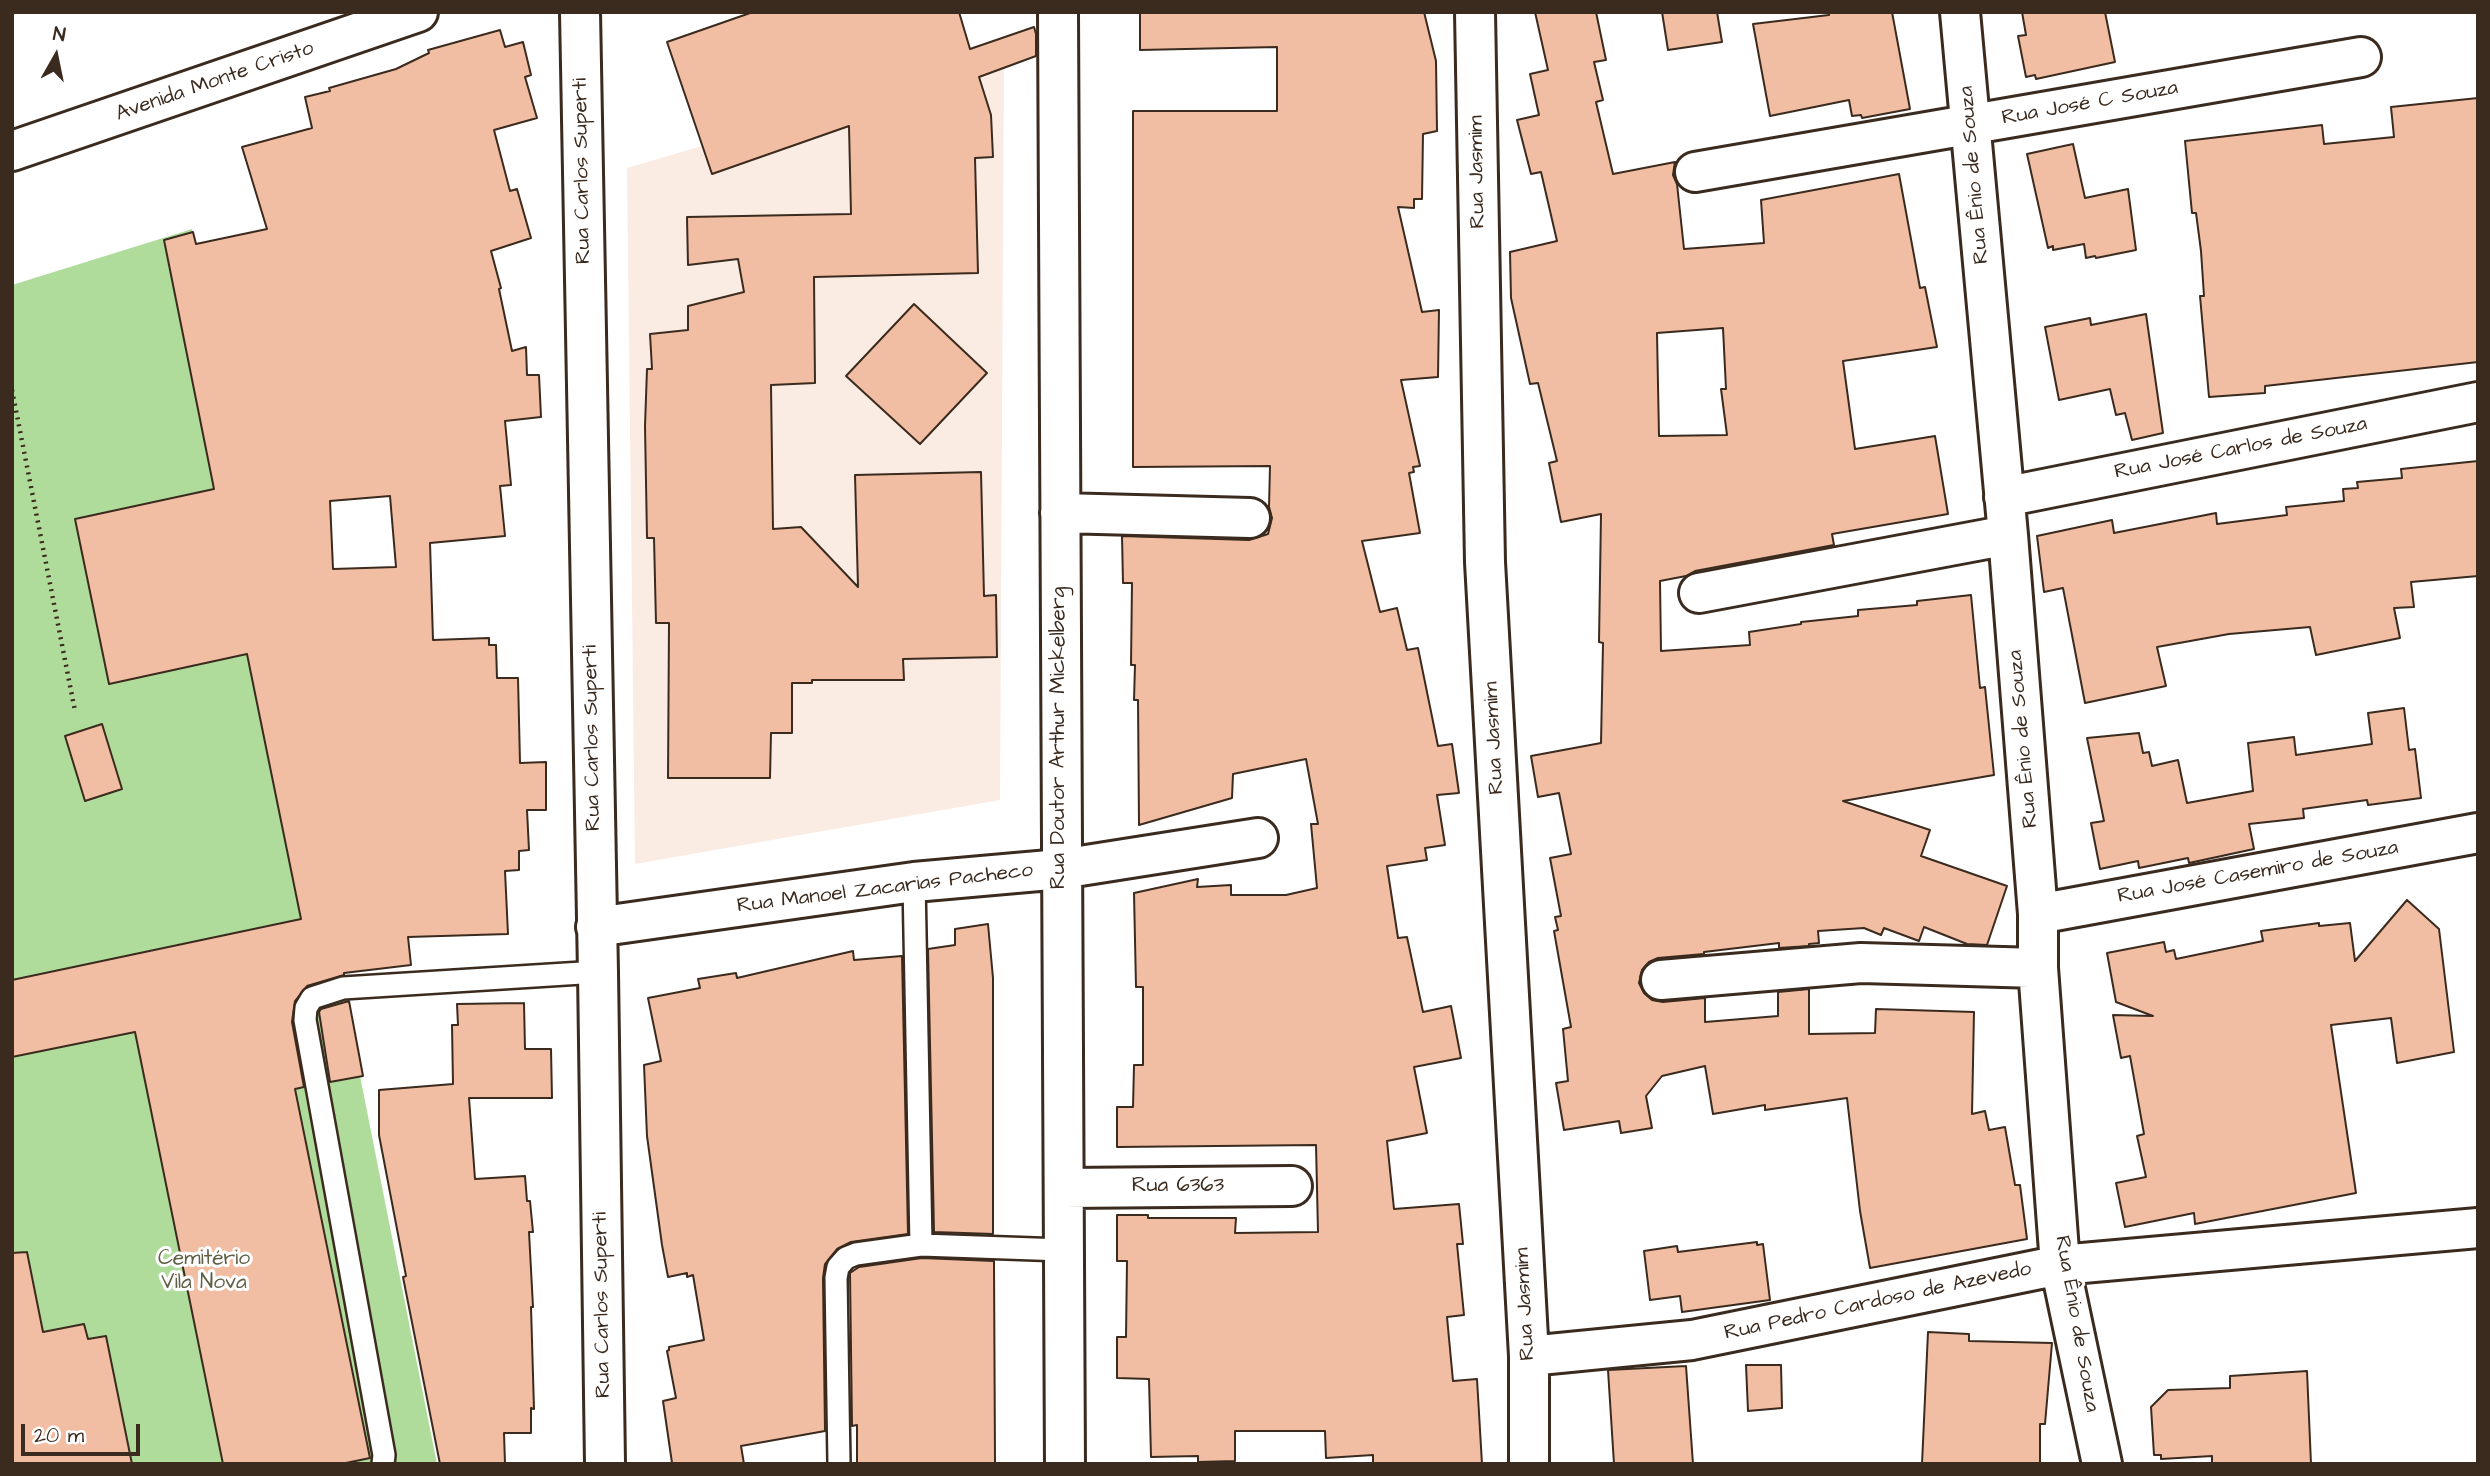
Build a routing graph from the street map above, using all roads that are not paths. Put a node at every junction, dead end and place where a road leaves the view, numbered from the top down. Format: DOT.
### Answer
graph roads {
  1 [pos="418,12"];
  2 [pos="580,12"];
  3 [pos="1058,12"];
  4 [pos="1475,12"];
  5 [pos="1960,12"];
  6 [pos="2361,57"];
  7 [pos="1970,125"];
  8 [pos="12,151"];
  9 [pos="1695,172"];
  10 [pos="2478,402"];
  11 [pos="2004,497"];
  12 [pos="1059,513"];
  13 [pos="1250,518"];
  14 [pos="2008,535"];
  15 [pos="1699,593"];
  16 [pos="2478,833"];
  17 [pos="1258,838"];
  18 [pos="1061,869"];
  19 [pos="914,881"];
  20 [pos="2038,914"];
  21 [pos="596,927"];
  22 [pos="2038,968"];
  23 [pos="598,972"];
  24 [pos="1661,980"];
  25 [pos="1292,1186"];
  26 [pos="1065,1188"];
  27 [pos="2478,1228"];
  28 [pos="921,1245"];
  29 [pos="1063,1250"];
  30 [pos="2060,1265"];
  31 [pos="1529,1356"];
  32 [pos="383,1464"];
  33 [pos="605,1464"];
  34 [pos="839,1464"];
  35 [pos="1065,1464"];
  36 [pos="1529,1464"];
  37 [pos="2102,1464"];
  1 -- 8 [label="street, Avenida Monte Cristo"];
  2 -- 21 [label="street, Rua Carlos Superti"];
  3 -- 12 [label="street, Rua Doutor Arthur Mickelberg"];
  4 -- 31 [label="street, Rua Jasmim"];
  5 -- 7 [label="street, Rua Ênio de Souza"];
  6 -- 7 [label="street, Rua José C Souza"];
  7 -- 9 [label="street, Rua José C Souza"];
  7 -- 11 [label="street, Rua Ênio de Souza"];
  10 -- 11 [label="street, Rua José Carlos de Souza"];
  11 -- 14 [label="street, Rua Ênio de Souza"];
  12 -- 13 [label="street"];
  12 -- 18 [label="street, Rua Doutor Arthur Mickelberg"];
  14 -- 15 [label="street"];
  14 -- 20 [label="street, Rua Ênio de Souza"];
  16 -- 20 [label="street, Rua José Casemiro de Souza"];
  17 -- 18 [label="street, Rua Manoel Zacarias Pacheco"];
  18 -- 19 [label="street, Rua Manoel Zacarias Pacheco"];
  18 -- 26 [label="street, Rua Doutor Arthur Mickelberg"];
  19 -- 21 [label="street, Rua Manoel Zacarias Pacheco"];
  19 -- 28 [label="lane"];
  20 -- 22 [label="street, Rua Ênio de Souza"];
  21 -- 23 [label="street, Rua Carlos Superti"];
  22 -- 24 [label="street"];
  22 -- 30 [label="street, Rua Ênio de Souza"];
  23 -- 32 [label="lane"];
  23 -- 33 [label="street, Rua Carlos Superti"];
  25 -- 26 [label="street, Rua 6363"];
  26 -- 29 [label="street, Rua Doutor Arthur Mickelberg"];
  27 -- 30 [label="street, Rua Pedro Cardoso de Azevedo"];
  28 -- 29 [label="lane"];
  28 -- 34 [label="lane"];
  29 -- 35 [label="street, Rua Doutor Arthur Mickelberg"];
  30 -- 31 [label="street, Rua Pedro Cardoso de Azevedo"];
  30 -- 37 [label="street, Rua Ênio de Souza"];
  31 -- 36 [label="street, Rua Jasmim"];
}
